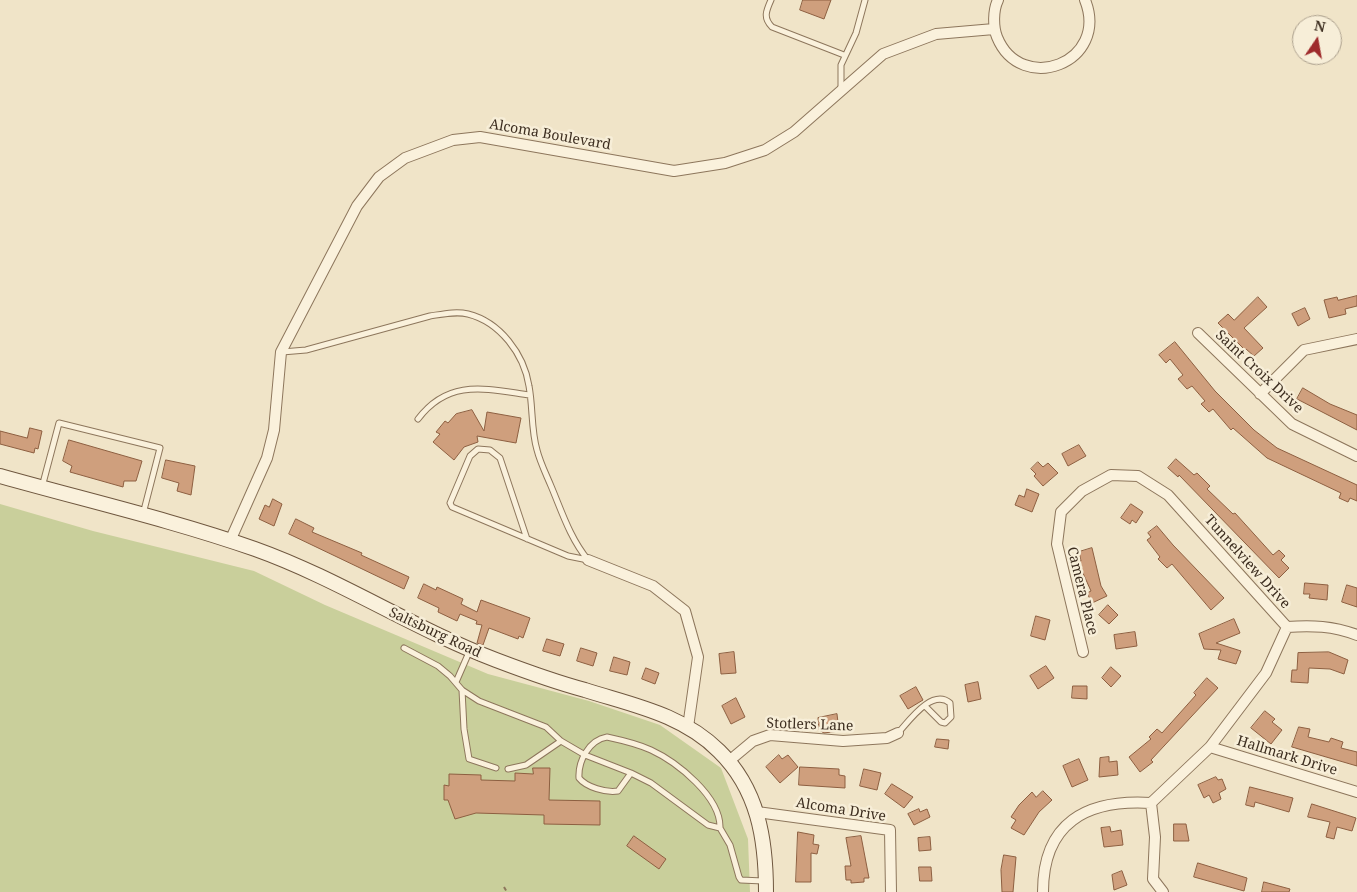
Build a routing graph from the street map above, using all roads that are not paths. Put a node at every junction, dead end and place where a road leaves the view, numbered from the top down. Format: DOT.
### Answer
graph roads {
  1 [pos="771,0"];
  2 [pos="865,0"];
  3 [pos="998,0"];
  4 [pos="1085,0"];
  5 [pos="994,30"];
  6 [pos="844,55"];
  7 [pos="841,91"];
  8 [pos="1198,333"];
  9 [pos="1357,339"];
  10 [pos="281,352"];
  11 [pos="1260,394"];
  12 [pos="530,395"];
  13 [pos="418,419"];
  14 [pos="1357,456"];
  15 [pos="0,476"];
  16 [pos="41,488"];
  17 [pos="1168,495"];
  18 [pos="143,515"];
  19 [pos="527,539"];
  20 [pos="230,541"];
  21 [pos="588,560"];
  22 [pos="1287,627"];
  23 [pos="1357,634"];
  24 [pos="404,648"];
  25 [pos="470,650"];
  26 [pos="1083,652"];
  27 [pos="456,682"];
  28 [pos="462,690"];
  29 [pos="925,706"];
  30 [pos="688,727"];
  31 [pos="898,733"];
  32 [pos="561,741"];
  33 [pos="1210,747"];
  34 [pos="585,755"];
  35 [pos="729,762"];
  36 [pos="496,768"];
  37 [pos="508,769"];
  38 [pos="631,773"];
  39 [pos="1357,792"];
  40 [pos="1151,803"];
  41 [pos="757,812"];
  42 [pos="720,828"];
  43 [pos="766,887"];
  44 [pos="891,892"];
  45 [pos="1042,892"];
  46 [pos="1163,892"];
  1 -- 6 [label="lane"];
  2 -- 6 [label="lane"];
  3 -- 5 [label="street"];
  4 -- 5 [label="street"];
  5 -- 7 [label="street, Alcoma Boulevard"];
  6 -- 7 [label="lane"];
  7 -- 10 [label="street, Alcoma Boulevard"];
  8 -- 11 [label="street, Saint Croix Drive"];
  9 -- 11 [label="street"];
  10 -- 12 [label="lane"];
  10 -- 20 [label="street, Alcoma Boulevard"];
  11 -- 14 [label="street, Saint Croix Drive"];
  12 -- 13 [label="lane"];
  12 -- 21 [label="lane"];
  15 -- 16 [label="main road, Saltsburg Road"];
  16 -- 18 [label="main road, Saltsburg Road"];
  16 -- 18 [label="lane"];
  17 -- 22 [label="street, Tunnelview Drive"];
  17 -- 26 [label="street, Camera Place"];
  18 -- 20 [label="main road, Saltsburg Road"];
  19 -- 19 [label="lane"];
  19 -- 21 [label="lane"];
  20 -- 25 [label="main road, Saltsburg Road"];
  21 -- 30 [label="street"];
  22 -- 23 [label="street"];
  22 -- 33 [label="street, Tunnelview Drive"];
  24 -- 27 [label="lane"];
  25 -- 27 [label="lane"];
  25 -- 30 [label="main road, Saltsburg Road"];
  27 -- 28 [label="lane"];
  28 -- 32 [label="lane"];
  28 -- 36 [label="lane"];
  29 -- 29 [label="lane"];
  29 -- 31 [label="lane"];
  30 -- 35 [label="main road, Saltsburg Road"];
  31 -- 35 [label="street, Stotlers Lane"];
  32 -- 34 [label="lane"];
  32 -- 37 [label="lane"];
  33 -- 39 [label="street, Hallmark Drive"];
  33 -- 40 [label="street, Tunnelview Drive"];
  34 -- 38 [label="lane"];
  34 -- 38 [label="lane"];
  34 -- 42 [label="lane"];
  35 -- 41 [label="main road, Saltsburg Road"];
  38 -- 42 [label="lane"];
  40 -- 45 [label="street"];
  40 -- 46 [label="street"];
  41 -- 43 [label="main road, Saltsburg Road"];
  41 -- 44 [label="street, Alcoma Drive"];
  42 -- 43 [label="lane"];
}
